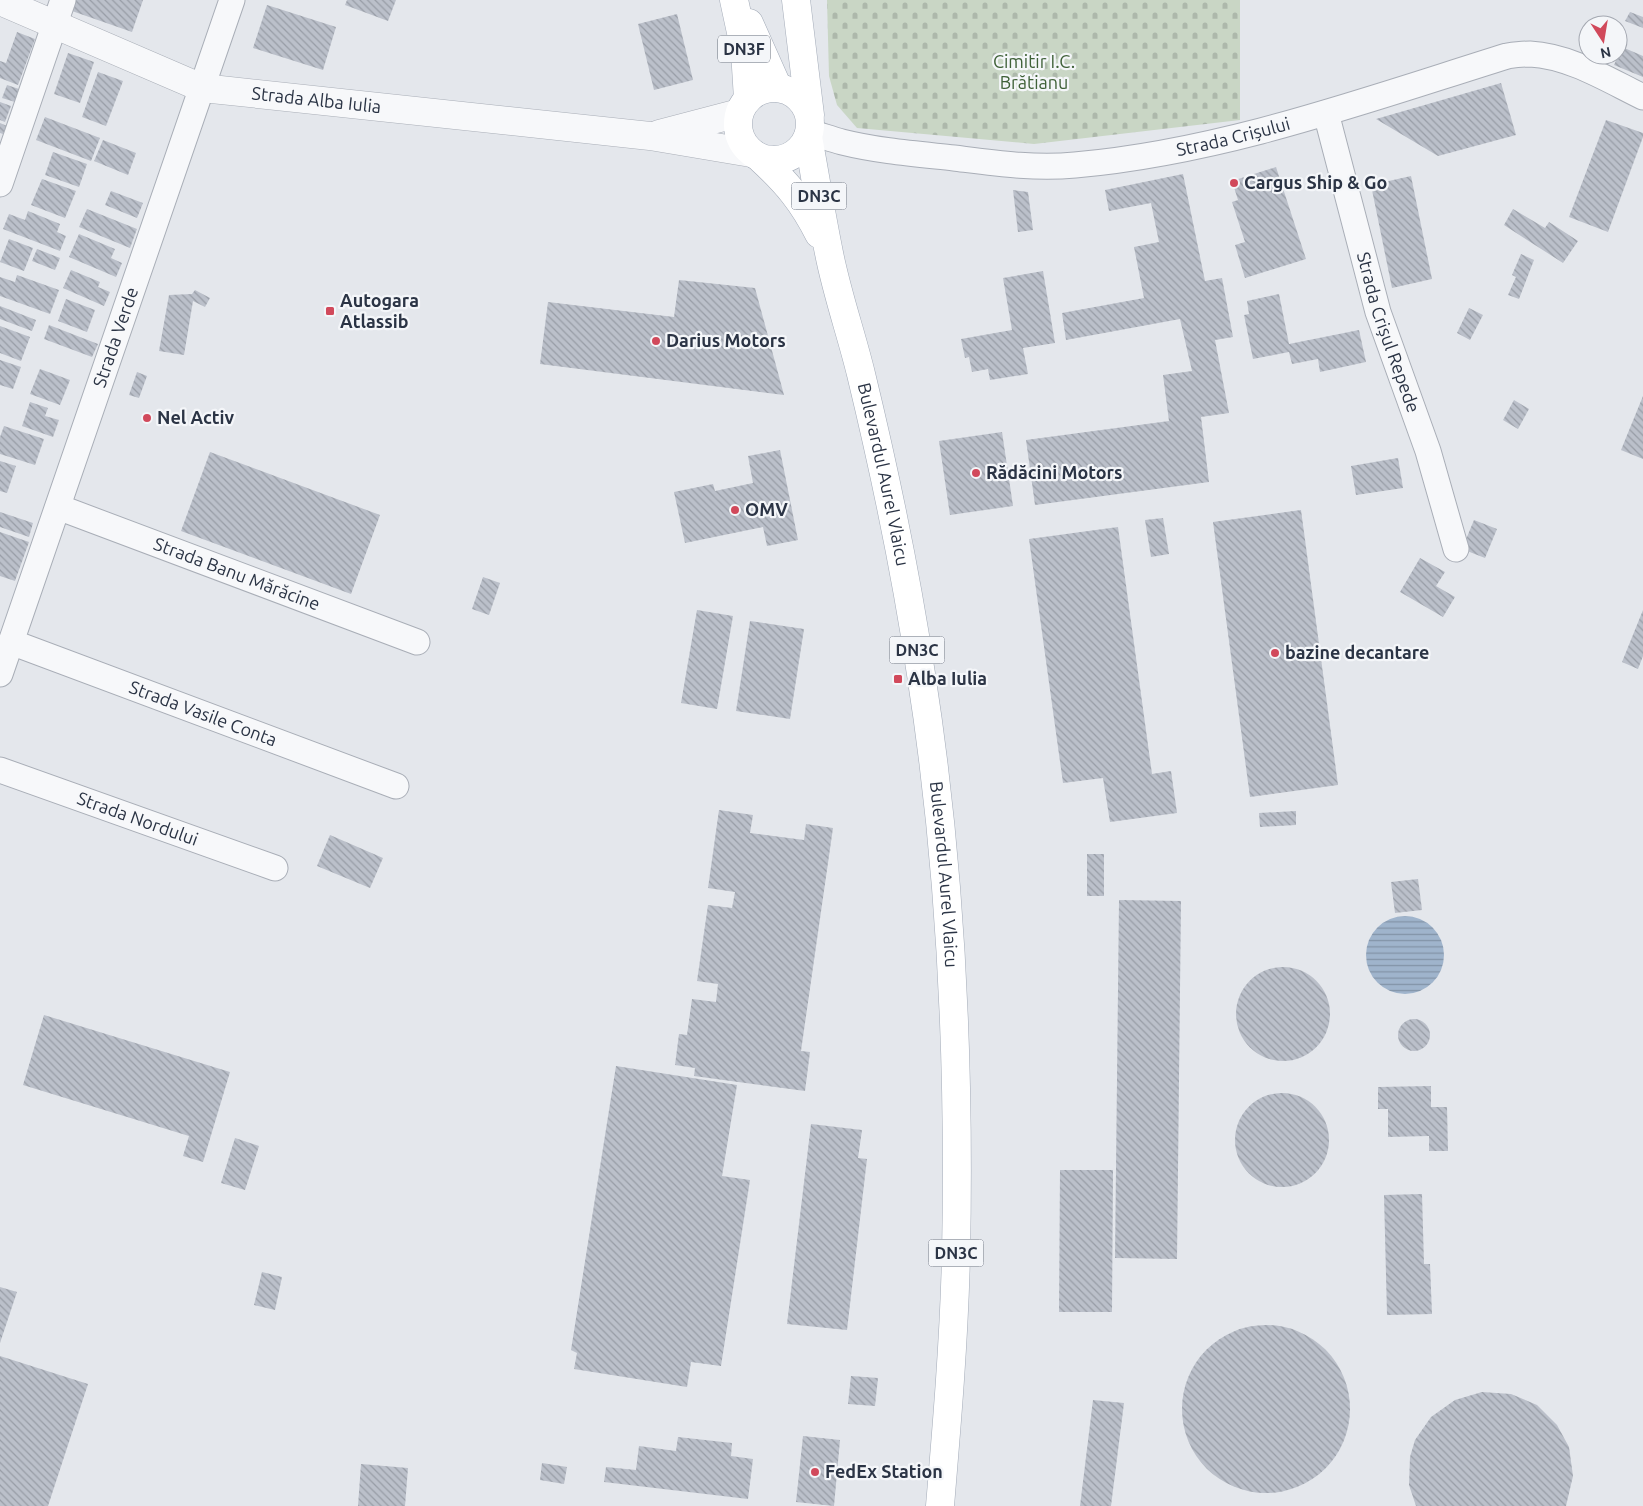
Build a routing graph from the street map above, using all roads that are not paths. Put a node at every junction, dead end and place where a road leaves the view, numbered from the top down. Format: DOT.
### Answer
graph roads {
  1 [pos="232,0"];
  2 [pos="734,0"];
  3 [pos="739,0"];
  4 [pos="792,0"];
  5 [pos="796,0"];
  6 [pos="0,1"];
  7 [pos="59,12"];
  8 [pos="202,88"];
  9 [pos="782,89"];
  10 [pos="1643,97"];
  11 [pos="743,106"];
  12 [pos="1326,113"];
  13 [pos="809,129"];
  14 [pos="650,136"];
  15 [pos="756,156"];
  16 [pos="0,184"];
  17 [pos="829,255"];
  18 [pos="58,507"];
  19 [pos="1456,549"];
  20 [pos="9,632"];
  21 [pos="417,642"];
  22 [pos="0,674"];
  23 [pos="0,770"];
  24 [pos="396,786"];
  25 [pos="275,868"];
  26 [pos="940,1506"];
  1 -- 8 [label="street, Strada Verde"];
  2 -- 11 [label="main road, DN3F"];
  3 -- 9 [label="main road, DN3F"];
  4 -- 9 [label="main road"];
  5 -- 13 [label="main road, DN3C"];
  6 -- 7 [label="street, Strada Alba Iulia"];
  7 -- 8 [label="street, Strada Alba Iulia"];
  7 -- 16 [label="street"];
  8 -- 14 [label="street, Strada Alba Iulia"];
  8 -- 18 [label="street, Strada Verde"];
  9 -- 11 [label="main road"];
  9 -- 13 [label="main road"];
  10 -- 12 [label="street, Strada Crișului"];
  11 -- 14 [label="street, Strada Alba Iulia"];
  11 -- 15 [label="main road"];
  12 -- 13 [label="street, Strada Crișului"];
  12 -- 19 [label="street, Strada Crișul Repede"];
  13 -- 15 [label="main road"];
  13 -- 17 [label="main road, Bulevardul Aurel Vlaicu / DN3C"];
  14 -- 15 [label="street, Strada Alba Iulia"];
  15 -- 17 [label="main road, Bulevardul Aurel Vlaicu / DN3C"];
  17 -- 26 [label="main road, Bulevardul Aurel Vlaicu / DN3C"];
  18 -- 20 [label="street, Strada Verde"];
  18 -- 21 [label="street, Strada Banu Mărăcine"];
  20 -- 22 [label="street, Strada Verde"];
  20 -- 24 [label="street, Strada Vasile Conta"];
  23 -- 25 [label="street, Strada Nordului"];
}
